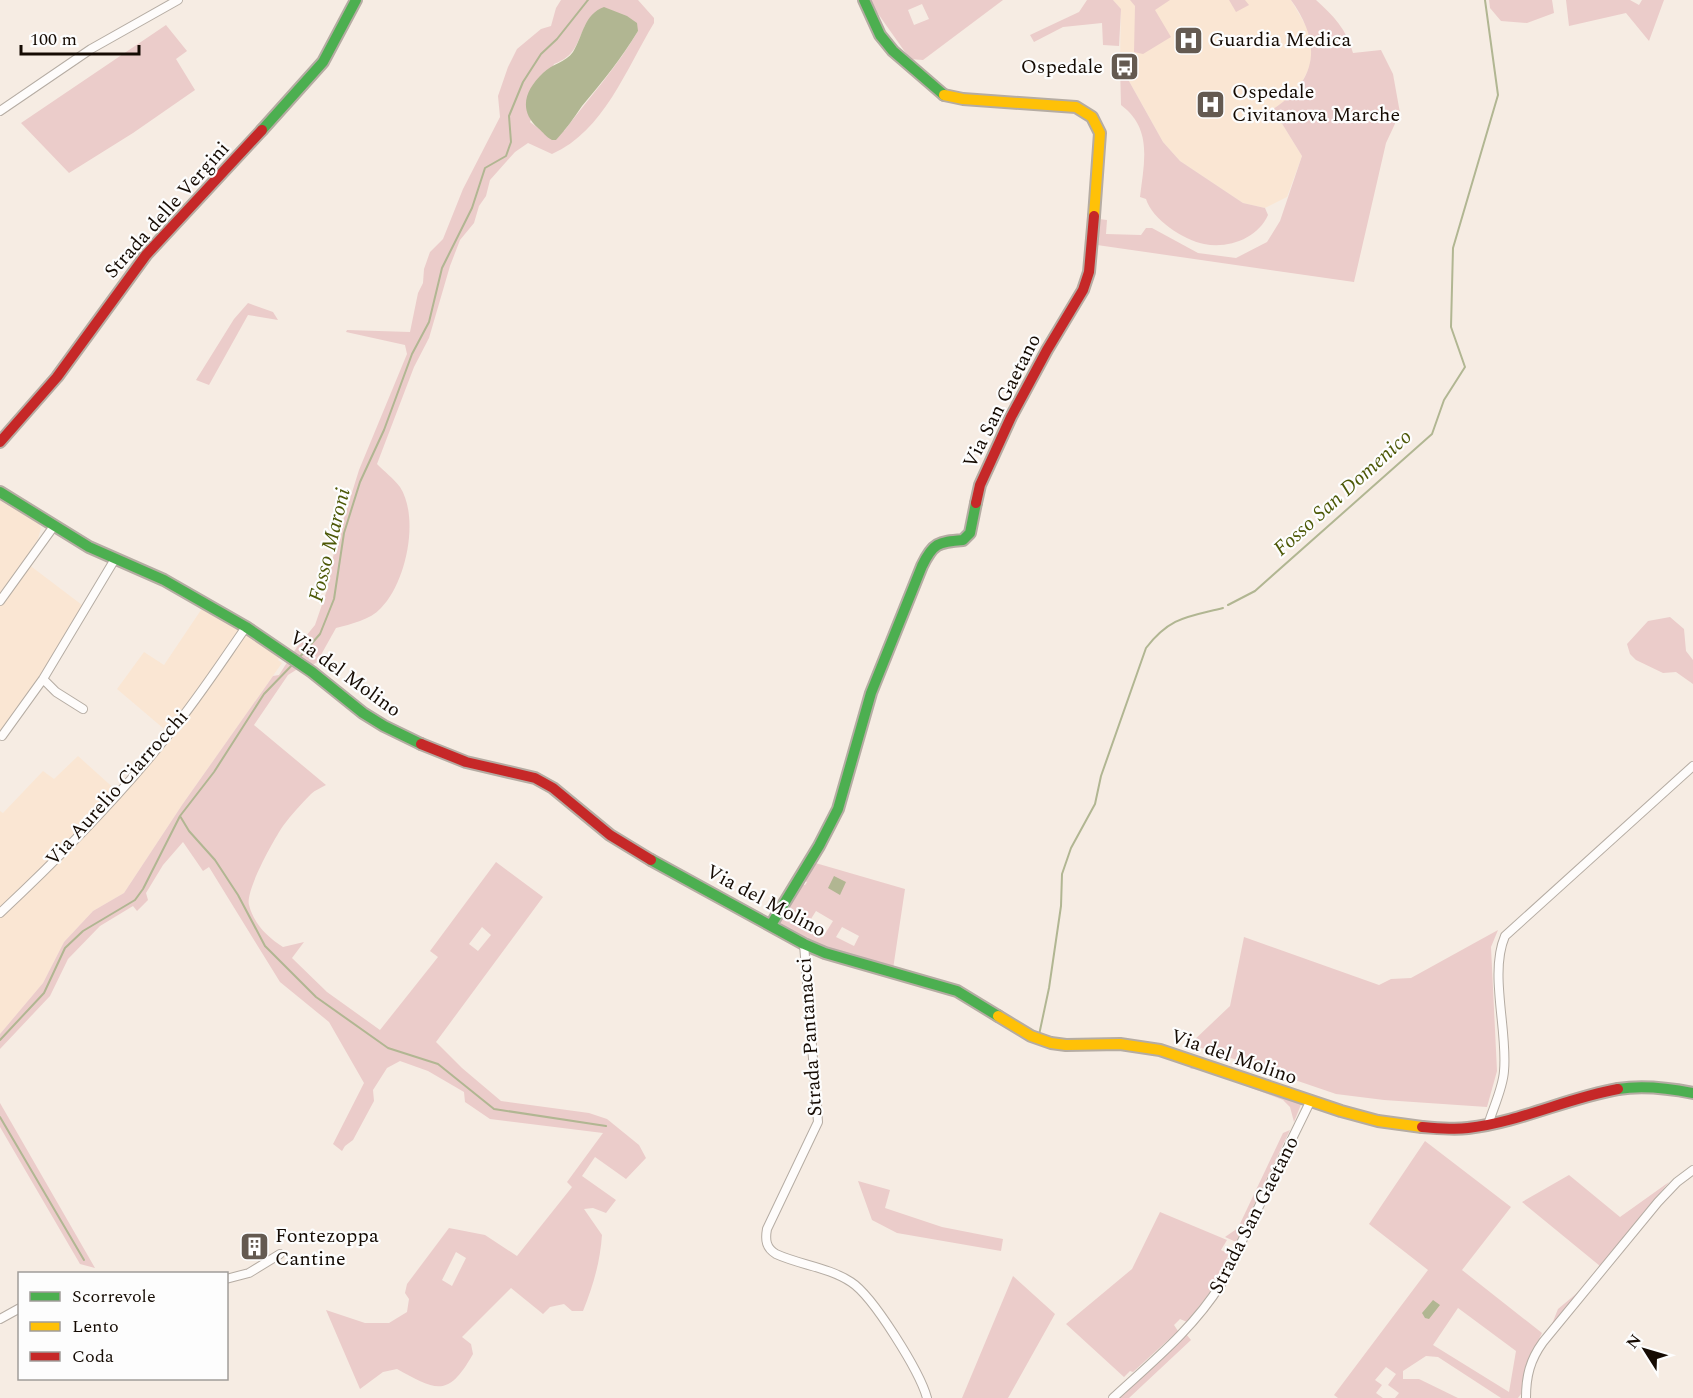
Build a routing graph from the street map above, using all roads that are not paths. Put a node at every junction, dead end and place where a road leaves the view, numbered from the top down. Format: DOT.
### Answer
graph roads {
  1 [pos="178,0"];
  2 [pos="356,0"];
  3 [pos="864,0"];
  4 [pos="0,111"];
  5 [pos="0,442"];
  6 [pos="0,492"];
  7 [pos="54,526"];
  8 [pos="115,559"];
  9 [pos="0,601"];
  10 [pos="246,627"];
  11 [pos="43,679"];
  12 [pos="83,709"];
  13 [pos="2,736"];
  14 [pos="1693,766"];
  15 [pos="0,913"];
  16 [pos="771,925"];
  17 [pos="804,944"];
  18 [pos="1693,1093"];
  19 [pos="1310,1102"];
  20 [pos="1488,1125"];
  21 [pos="1693,1170"];
  22 [pos="280,1254"];
  23 [pos="228,1278"];
  24 [pos="18,1309"];
  25 [pos="0,1319"];
  26 [pos="927,1398"];
  27 [pos="1113,1398"];
  28 [pos="1526,1398"];
  1 -- 4 [label="street"];
  2 -- 5 [label="street, Strada delle Vergini"];
  3 -- 16 [label="street, Via San Gaetano"];
  6 -- 7 [label="street, Via del Molino"];
  7 -- 8 [label="street, Via del Molino"];
  7 -- 9 [label="street"];
  8 -- 10 [label="street, Via del Molino"];
  8 -- 11 [label="street"];
  10 -- 15 [label="street, Via Aurelio Ciarrocchi"];
  10 -- 16 [label="street, Via del Molino"];
  11 -- 12 [label="street"];
  11 -- 13 [label="street"];
  14 -- 20 [label="street"];
  16 -- 17 [label="street, Via del Molino"];
  17 -- 19 [label="street, Via del Molino"];
  17 -- 26 [label="street, Strada Pantanacci"];
  18 -- 20 [label="street, Via del Molino"];
  19 -- 20 [label="street, Via del Molino"];
  19 -- 27 [label="street, Strada San Gaetano"];
  21 -- 28 [label="street"];
  22 -- 23 [label="street"];
  24 -- 25 [label="street"];
}
